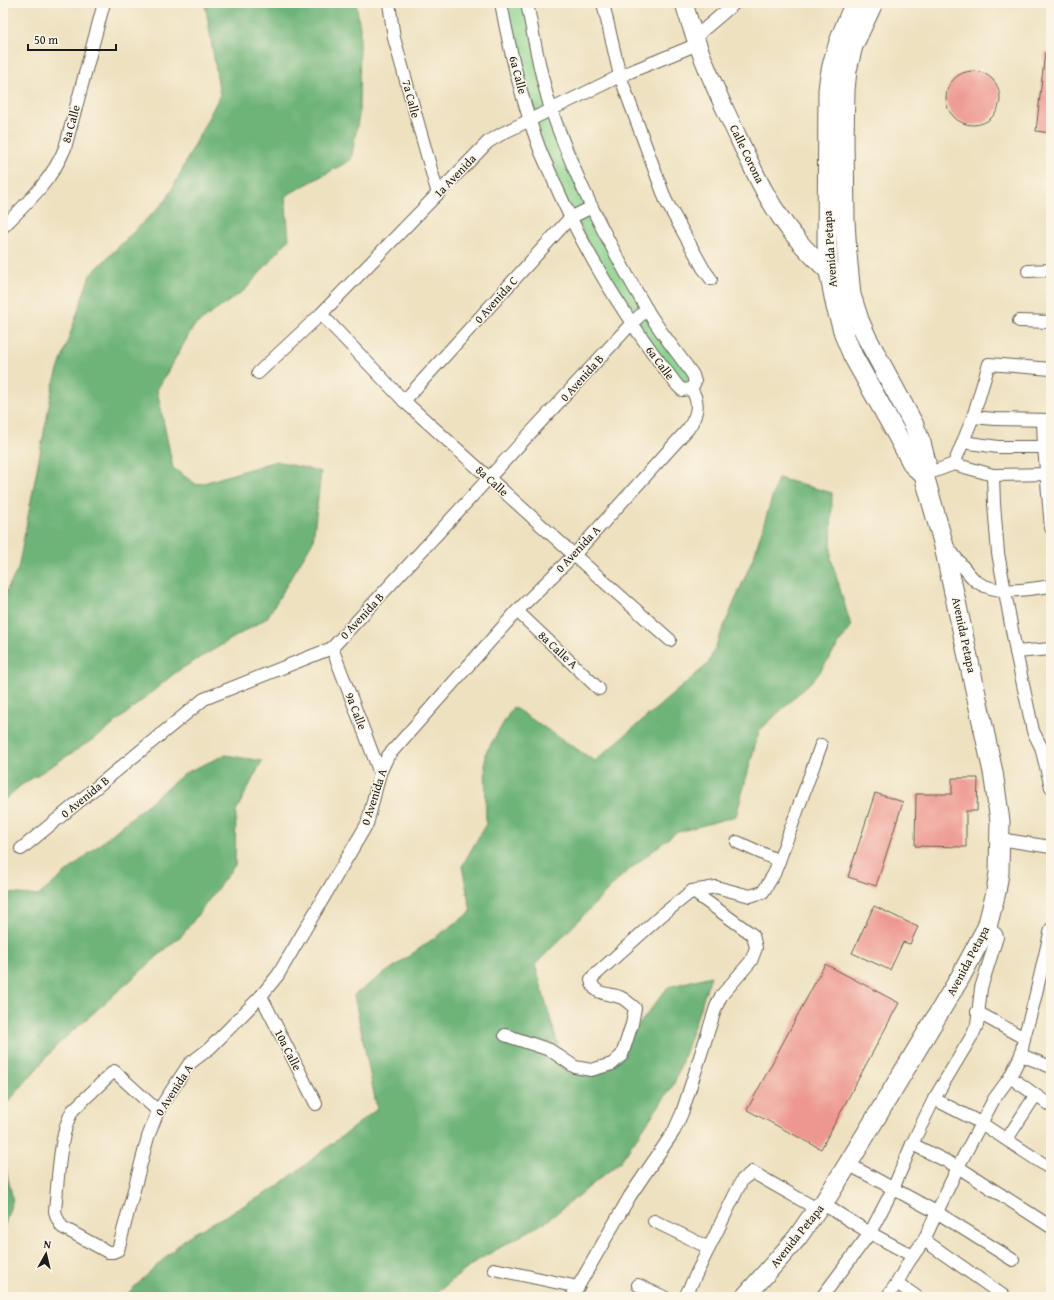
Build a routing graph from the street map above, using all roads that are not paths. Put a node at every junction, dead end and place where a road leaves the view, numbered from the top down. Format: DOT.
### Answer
graph roads {
  1 [pos="104,3"];
  2 [pos="389,3"];
  3 [pos="501,3"];
  4 [pos="527,3"];
  5 [pos="603,3"];
  6 [pos="684,3"];
  7 [pos="735,3"];
  8 [pos="856,3"];
  9 [pos="873,3"];
  10 [pos="697,40"];
  11 [pos="620,76"];
  12 [pos="552,109"];
  13 [pos="531,120"];
  14 [pos="438,194"];
  15 [pos="592,207"];
  16 [pos="570,218"];
  17 [pos="3,227"];
  18 [pos="1051,270"];
  19 [pos="1028,271"];
  20 [pos="829,272"];
  21 [pos="848,272"];
  22 [pos="711,279"];
  23 [pos="647,309"];
  24 [pos="321,314"];
  25 [pos="1019,321"];
  26 [pos="1051,322"];
  27 [pos="631,324"];
  28 [pos="1051,369"];
  29 [pos="258,373"];
  30 [pos="691,389"];
  31 [pos="404,401"];
  32 [pos="973,417"];
  33 [pos="1047,420"];
  34 [pos="963,442"];
  35 [pos="1044,447"];
  36 [pos="954,464"];
  37 [pos="1048,474"];
  38 [pos="993,475"];
  39 [pos="924,476"];
  40 [pos="489,479"];
  41 [pos="1051,528"];
  42 [pos="943,542"];
  43 [pos="574,555"];
  44 [pos="1051,586"];
  45 [pos="1006,591"];
  46 [pos="517,611"];
  47 [pos="670,640"];
  48 [pos="332,648"];
  49 [pos="1051,649"];
  50 [pos="1016,652"];
  51 [pos="599,689"];
  52 [pos="821,745"];
  53 [pos="380,773"];
  54 [pos="1051,787"];
  55 [pos="999,839"];
  56 [pos="737,842"];
  57 [pos="1051,847"];
  58 [pos="21,849"];
  59 [pos="779,861"];
  60 [pos="692,891"];
  61 [pos="987,928"];
  62 [pos="1051,930"];
  63 [pos="1047,970"];
  64 [pos="962,976"];
  65 [pos="981,988"];
  66 [pos="261,996"];
  67 [pos="977,1012"];
  68 [pos="505,1035"];
  69 [pos="1024,1038"];
  70 [pos="1021,1055"];
  71 [pos="1051,1067"];
  72 [pos="1010,1077"];
  73 [pos="1036,1096"];
  74 [pos="934,1098"];
  75 [pos="316,1104"];
  76 [pos="1051,1106"];
  77 [pos="158,1111"];
  78 [pos="981,1123"];
  79 [pos="1007,1139"];
  80 [pos="912,1144"];
  81 [pos="848,1164"];
  82 [pos="958,1167"];
  83 [pos="1051,1169"];
  84 [pos="893,1189"];
  85 [pos="820,1207"];
  86 [pos="938,1213"];
  87 [pos="654,1221"];
  88 [pos="1051,1227"];
  89 [pos="870,1233"];
  90 [pos="924,1240"];
  91 [pos="709,1248"];
  92 [pos="913,1256"];
  93 [pos="1013,1260"];
  94 [pos="494,1269"];
  95 [pos="896,1283"];
  96 [pos="638,1285"];
  97 [pos="575,1292"];
  98 [pos="1002,1296"];
  99 [pos="664,1297"];
  100 [pos="685,1297"];
  101 [pos="745,1297"];
  102 [pos="822,1297"];
  103 [pos="887,1297"];
  104 [pos="917,1297"];
  1 -- 17 [label="street, 8a Calle"];
  2 -- 14 [label="street, 7a Calle"];
  3 -- 13 [label="street, 6a Calle"];
  4 -- 12 [label="street, 6a Calle"];
  5 -- 11 [label="street"];
  6 -- 10 [label="street, Calle Corona"];
  7 -- 10 [label="street, 1a Avenida"];
  8 -- 20 [label="main road, Avenida Petapa"];
  9 -- 21 [label="main road, Avenida Petapa"];
  10 -- 11 [label="street, 1a Avenida"];
  10 -- 20 [label="street, Calle Corona"];
  11 -- 12 [label="street, 1a Avenida"];
  11 -- 22 [label="street"];
  12 -- 13 [label="street, 1a Avenida"];
  12 -- 15 [label="street, 6a Calle"];
  13 -- 14 [label="street, 1a Avenida"];
  13 -- 16 [label="street, 6a Calle"];
  14 -- 24 [label="street, 1a Avenida"];
  15 -- 16 [label="street, 0 Avenida C"];
  15 -- 23 [label="street, 6a Calle"];
  16 -- 27 [label="street, 6a Calle"];
  16 -- 31 [label="street, 0 Avenida C"];
  18 -- 19 [label="street"];
  20 -- 21 [label="street"];
  20 -- 39 [label="main road, Avenida Petapa"];
  21 -- 39 [label="main road, Avenida Petapa"];
  23 -- 27 [label="street, 0 Avenida B"];
  23 -- 30 [label="street, 6a Calle"];
  24 -- 29 [label="street, 1a Avenida"];
  24 -- 31 [label="street, 8a Calle"];
  25 -- 26 [label="street"];
  27 -- 30 [label="street, 6a Calle"];
  27 -- 40 [label="street, 0 Avenida B"];
  28 -- 32 [label="street"];
  30 -- 43 [label="street, 0 Avenida A"];
  31 -- 40 [label="street, 8a Calle"];
  32 -- 33 [label="street"];
  32 -- 34 [label="street"];
  33 -- 35 [label="street"];
  34 -- 35 [label="street"];
  34 -- 36 [label="street"];
  35 -- 37 [label="street"];
  36 -- 38 [label="street"];
  36 -- 39 [label="street"];
  37 -- 38 [label="street"];
  37 -- 41 [label="street"];
  38 -- 45 [label="street"];
  39 -- 42 [label="main road, Avenida Petapa"];
  40 -- 43 [label="street, 8a Calle"];
  40 -- 48 [label="street, 0 Avenida B"];
  42 -- 45 [label="street"];
  42 -- 55 [label="main road, Avenida Petapa"];
  43 -- 46 [label="street, 0 Avenida A"];
  43 -- 47 [label="street, 8a Calle"];
  44 -- 45 [label="street"];
  45 -- 50 [label="street"];
  46 -- 51 [label="street, 8a Calle A"];
  46 -- 53 [label="street, 0 Avenida A"];
  48 -- 53 [label="street, 9a Calle"];
  48 -- 58 [label="street, 0 Avenida B"];
  49 -- 50 [label="street"];
  50 -- 54 [label="street"];
  52 -- 59 [label="street"];
  53 -- 66 [label="street, 0 Avenida A"];
  55 -- 57 [label="street"];
  55 -- 61 [label="main road, Avenida Petapa"];
  56 -- 59 [label="street"];
  59 -- 60 [label="street"];
  60 -- 68 [label="street"];
  60 -- 97 [label="street"];
  61 -- 64 [label="main road, Avenida Petapa"];
  61 -- 65 [label="street"];
  62 -- 63 [label="street"];
  63 -- 69 [label="street"];
  64 -- 65 [label="street"];
  64 -- 81 [label="main road, Avenida Petapa"];
  65 -- 67 [label="street"];
  66 -- 75 [label="street, 10a Calle"];
  66 -- 77 [label="street, 0 Avenida A"];
  67 -- 69 [label="street"];
  67 -- 74 [label="street"];
  69 -- 70 [label="street"];
  70 -- 71 [label="street"];
  70 -- 72 [label="street"];
  72 -- 73 [label="street"];
  72 -- 78 [label="street"];
  73 -- 76 [label="street"];
  73 -- 79 [label="street"];
  74 -- 78 [label="street"];
  74 -- 80 [label="street"];
  77 -- 77 [label="street, 0 Avenida A"];
  78 -- 79 [label="street"];
  78 -- 82 [label="street"];
  79 -- 83 [label="street"];
  80 -- 82 [label="street"];
  80 -- 84 [label="street"];
  81 -- 84 [label="street"];
  81 -- 85 [label="main road, Avenida Petapa"];
  82 -- 86 [label="street"];
  82 -- 88 [label="street"];
  84 -- 86 [label="street"];
  84 -- 89 [label="street"];
  85 -- 89 [label="street"];
  85 -- 91 [label="street"];
  85 -- 101 [label="main road, Avenida Petapa"];
  86 -- 90 [label="street"];
  86 -- 93 [label="street"];
  87 -- 91 [label="street"];
  89 -- 92 [label="street"];
  89 -- 102 [label="street"];
  90 -- 92 [label="street"];
  90 -- 98 [label="street"];
  91 -- 100 [label="street"];
  92 -- 95 [label="street"];
  94 -- 97 [label="street"];
  95 -- 103 [label="street"];
  95 -- 104 [label="street"];
  96 -- 99 [label="street"];
}
